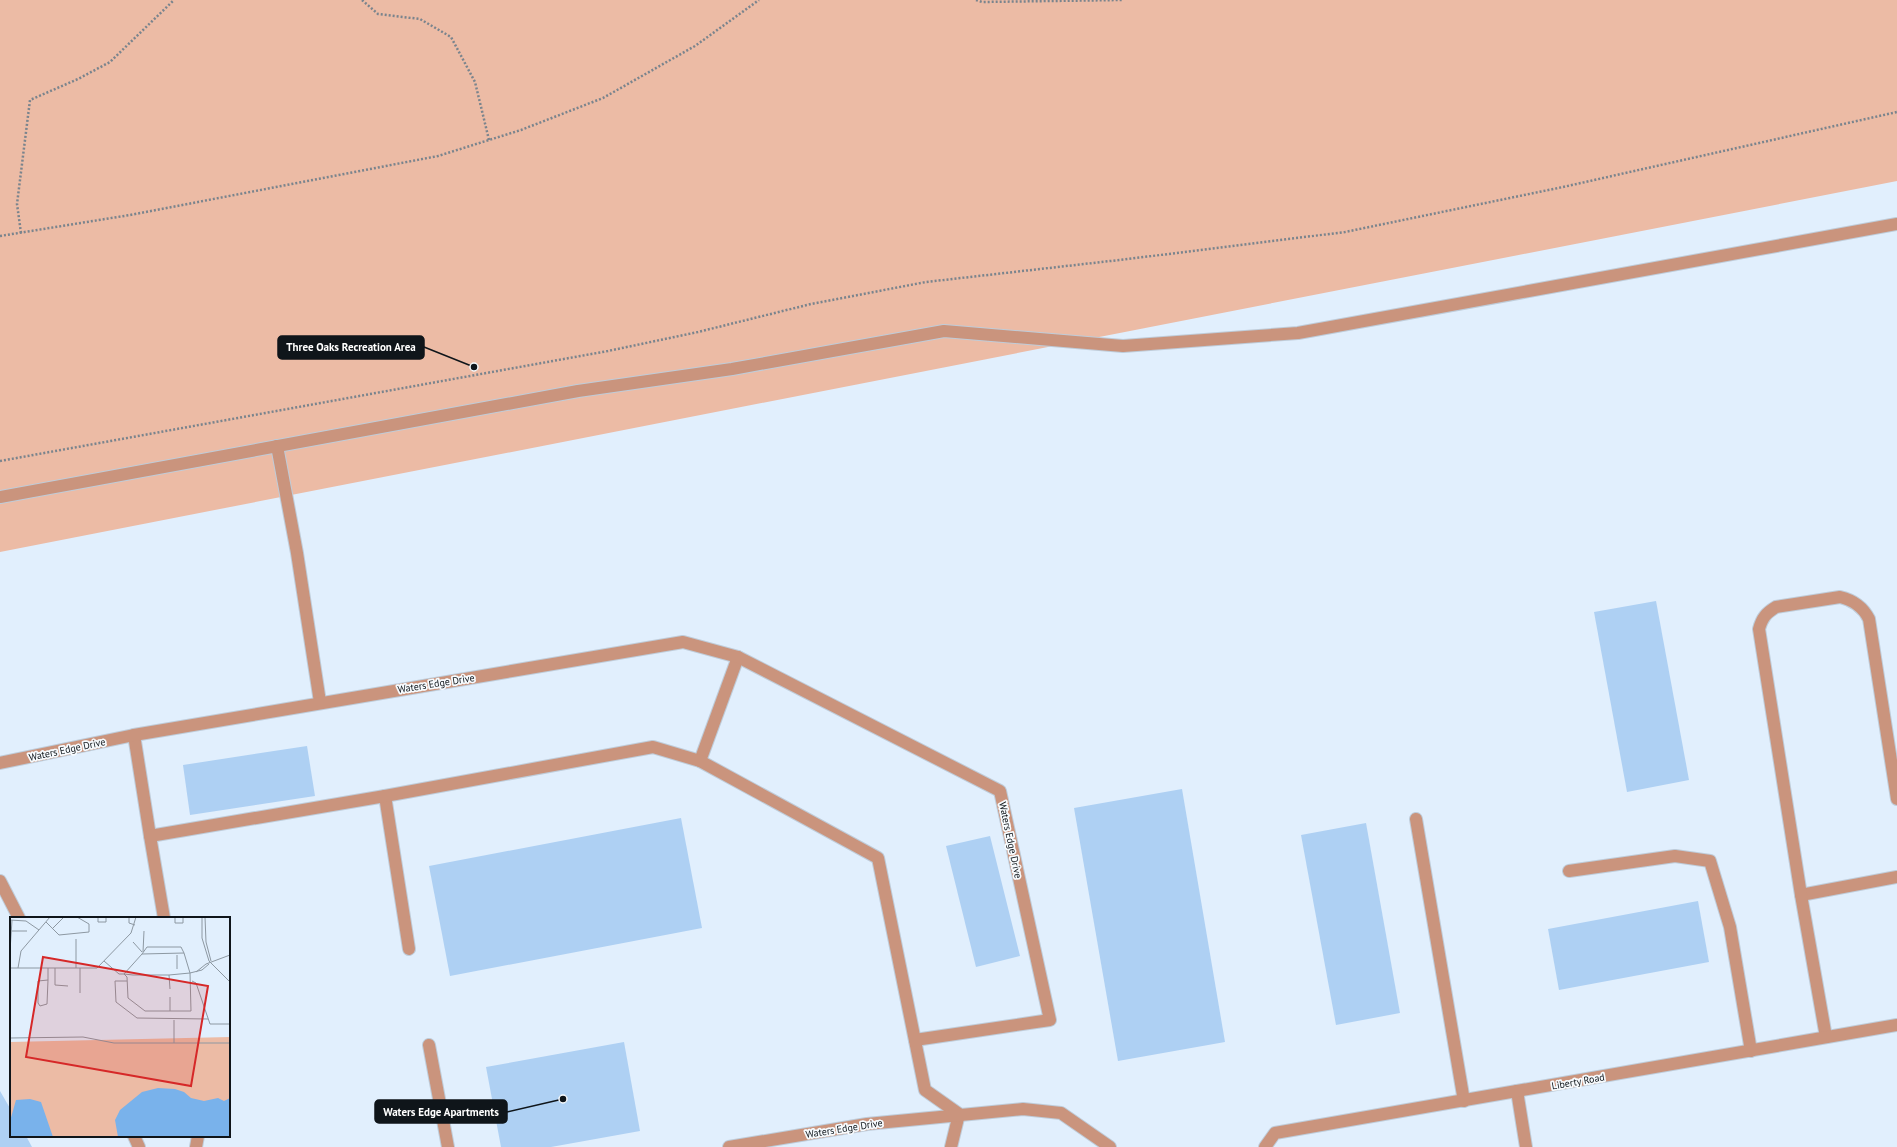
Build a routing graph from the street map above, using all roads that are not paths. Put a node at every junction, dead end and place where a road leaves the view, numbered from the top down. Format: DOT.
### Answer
graph roads {
  1 [pos="1897,224"];
  2 [pos="277,446"];
  3 [pos="0,497"];
  4 [pos="738,656"];
  5 [pos="320,702"];
  6 [pos="134,735"];
  7 [pos="700,761"];
  8 [pos="0,763"];
  9 [pos="384,796"];
  10 [pos="1897,799"];
  11 [pos="1416,820"];
  12 [pos="150,836"];
  13 [pos="1569,871"];
  14 [pos="1897,877"];
  15 [pos="0,881"];
  16 [pos="1800,895"];
  17 [pos="18,917"];
  18 [pos="164,917"];
  19 [pos="409,949"];
  20 [pos="1897,1025"];
  21 [pos="1826,1037"];
  22 [pos="915,1040"];
  23 [pos="429,1045"];
  24 [pos="1751,1051"];
  25 [pos="1517,1092"];
  26 [pos="1464,1101"];
  27 [pos="959,1114"];
  28 [pos="135,1137"];
  29 [pos="198,1137"];
  30 [pos="140,1147"];
  31 [pos="196,1147"];
  32 [pos="448,1147"];
  33 [pos="729,1147"];
  34 [pos="951,1147"];
  35 [pos="1110,1147"];
  36 [pos="1265,1147"];
  37 [pos="1526,1147"];
  1 -- 2 [label="street"];
  2 -- 3 [label="street"];
  2 -- 5 [label="street"];
  4 -- 5 [label="street, Waters Edge Drive"];
  4 -- 7 [label="street"];
  4 -- 22 [label="street, Waters Edge Drive"];
  5 -- 6 [label="street, Waters Edge Drive"];
  6 -- 8 [label="street, Waters Edge Drive"];
  6 -- 12 [label="street"];
  7 -- 9 [label="street"];
  7 -- 22 [label="street"];
  9 -- 12 [label="street"];
  9 -- 19 [label="street"];
  10 -- 16 [label="street"];
  11 -- 26 [label="street"];
  12 -- 18 [label="street"];
  13 -- 24 [label="street"];
  14 -- 16 [label="street"];
  15 -- 17 [label="street"];
  16 -- 21 [label="street"];
  20 -- 21 [label="street, Liberty Road"];
  21 -- 24 [label="street, Liberty Road"];
  22 -- 27 [label="street"];
  23 -- 32 [label="street"];
  24 -- 25 [label="street, Liberty Road"];
  25 -- 26 [label="street, Liberty Road"];
  25 -- 37 [label="street"];
  26 -- 36 [label="street, Liberty Road"];
  27 -- 33 [label="street, Waters Edge Drive"];
  27 -- 34 [label="street"];
  27 -- 35 [label="street, Waters Edge Drive"];
  28 -- 30 [label="street"];
  29 -- 31 [label="street"];
}
